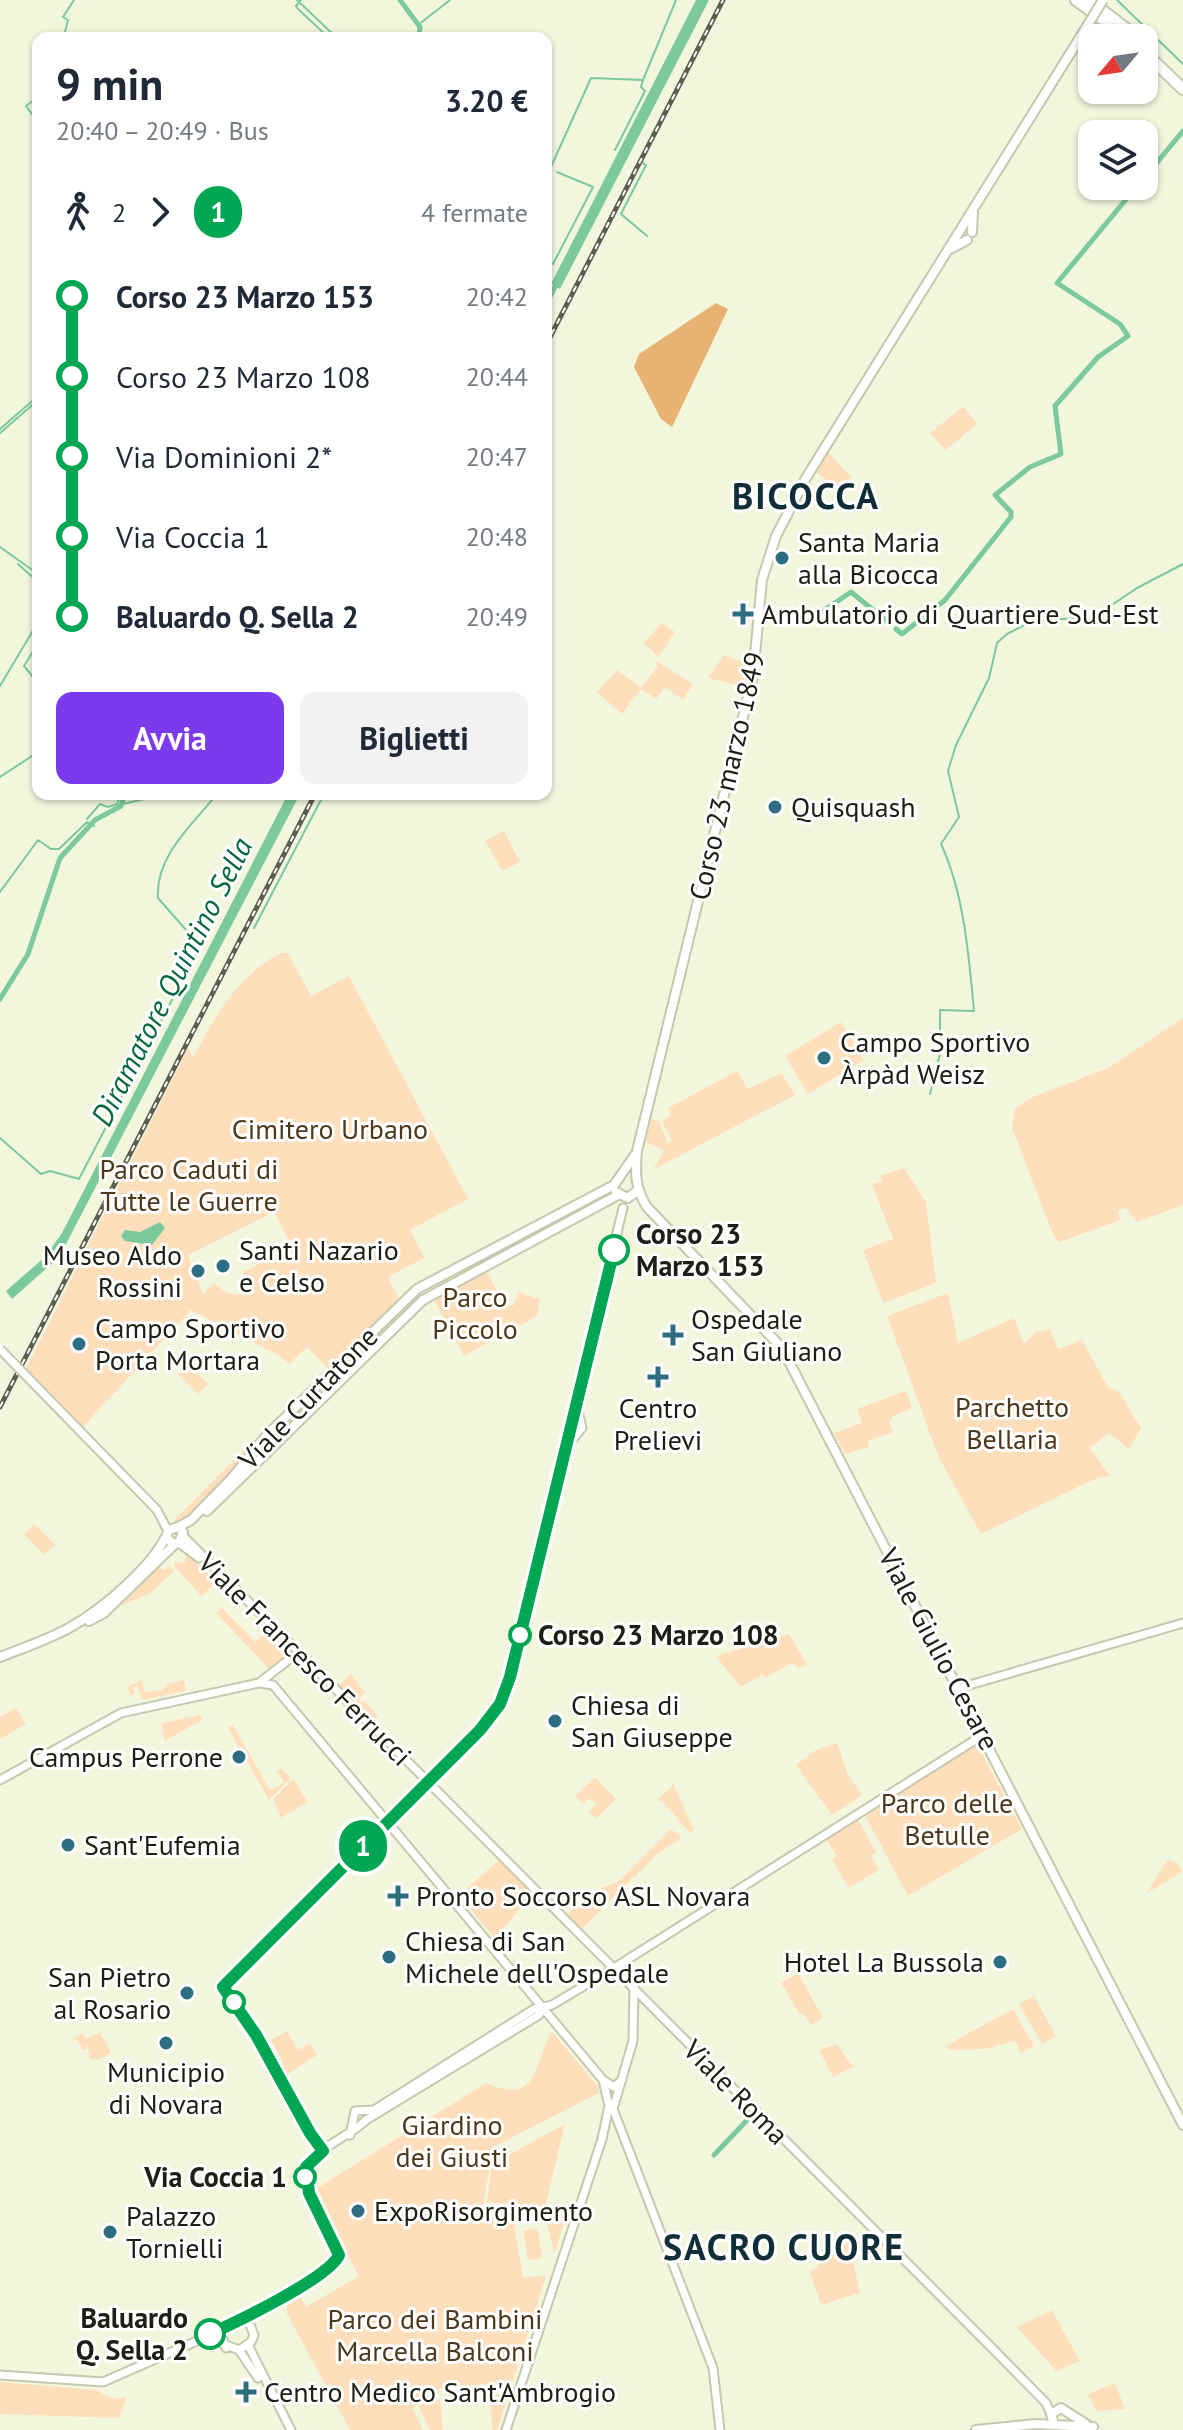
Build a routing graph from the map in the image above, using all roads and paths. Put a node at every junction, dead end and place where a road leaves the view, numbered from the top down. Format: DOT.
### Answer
graph roads {
  1 [pos="1076,0"];
  2 [pos="1093,0"];
  3 [pos="1109,24"];
  4 [pos="1121,24"];
  5 [pos="1158,56"];
  6 [pos="1158,65"];
  7 [pos="1183,79"];
  8 [pos="1183,89"];
  9 [pos="974,207"];
  10 [pos="959,229"];
  11 [pos="970,236"];
  12 [pos="946,252"];
  13 [pos="637,1151"];
  14 [pos="623,1175"];
  15 [pos="635,1179"];
  16 [pos="614,1185"];
  17 [pos="627,1196"];
  18 [pos="623,1208"];
  19 [pos="0,1349"];
  20 [pos="574,1423"];
  21 [pos="564,1452"];
  22 [pos="176,1535"];
  23 [pos="1183,1623"];
  24 [pos="0,1657"];
  25 [pos="292,1657"];
  26 [pos="302,1657"];
  27 [pos="268,1681"];
  28 [pos="959,1688"];
  29 [pos="983,1735"];
  30 [pos="0,1780"];
  31 [pos="426,1781"];
  32 [pos="387,1822"];
  33 [pos="614,1968"];
  34 [pos="634,1988"];
  35 [pos="648,2003"];
  36 [pos="543,2007"];
  37 [pos="635,2011"];
  38 [pos="603,2080"];
  39 [pos="622,2080"];
  40 [pos="1183,2125"];
  41 [pos="247,2317"];
  42 [pos="248,2345"];
  43 [pos="226,2347"];
  44 [pos="239,2350"];
  45 [pos="0,2375"];
  46 [pos="1068,2412"];
  47 [pos="1054,2416"];
  48 [pos="1067,2424"];
  49 [pos="1095,2429"];
  50 [pos="288,2430"];
  51 [pos="506,2430"];
  52 [pos="720,2430"];
  53 [pos="976,2430"];
  1 -- 3 [label="highway"];
  2 -- 4 [label="highway"];
  2 -- 9 [label="main road, Corso 23 marzo 1849, bridge"];
  5 -- 7 [label="highway"];
  6 -- 8 [label="highway"];
  9 -- 10 [label="main road, Corso 23 marzo 1849"];
  9 -- 11 [label="main road, Corso 23 marzo 1849"];
  10 -- 11 [label="main road"];
  10 -- 12 [label="main road, Corso 23 marzo 1849"];
  11 -- 12 [label="main road, Corso 23 marzo 1849"];
  12 -- 13 [label="main road, Corso 23 marzo 1849"];
  13 -- 14 [label="main road, Corso 23 marzo 1849"];
  13 -- 15 [label="main road, Corso 23 marzo 1849"];
  14 -- 15 [label="main road"];
  14 -- 16 [label="main road, Corso 23 marzo 1849"];
  15 -- 17 [label="main road, Corso 23 marzo 1849"];
  16 -- 17 [label="main road"];
  16 -- 22 [label="main road, Viale Curtatone"];
  17 -- 18 [label="main road"];
  17 -- 22 [label="main road, Viale Curtatone"];
  17 -- 28 [label="main road, Viale Giulio Cesare"];
  18 -- 20 [label="street"];
  19 -- 22 [label="street, bridge"];
  20 -- 21 [label="street"];
  20 -- 21 [label="street"];
  21 -- 31 [label="street"];
  22 -- 24 [label="main road, Viale Curtatone"];
  22 -- 25 [label="street, Viale Francesco Ferrucci"];
  22 -- 26 [label="street, Viale Francesco Ferrucci"];
  23 -- 28 [label="street"];
  25 -- 26 [label="street"];
  25 -- 27 [label="street"];
  26 -- 31 [label="street, Viale Francesco Ferrucci"];
  27 -- 30 [label="street"];
  27 -- 32 [label="street"];
  28 -- 29 [label="main road, Viale Giulio Cesare"];
  29 -- 33 [label="street"];
  29 -- 40 [label="main road, Viale Giulio Cesare"];
  31 -- 32 [label="street"];
  31 -- 33 [label="street, Viale Roma"];
  32 -- 36 [label="street"];
  33 -- 34 [label="street, Viale Roma"];
  33 -- 36 [label="street"];
  34 -- 35 [label="street, Viale Roma"];
  34 -- 37 [label="street"];
  35 -- 37 [label="street"];
  35 -- 47 [label="street, Viale Roma"];
  36 -- 38 [label="street"];
  36 -- 41 [label="street"];
  37 -- 39 [label="street"];
  38 -- 39 [label="street"];
  38 -- 51 [label="street"];
  39 -- 52 [label="street"];
  41 -- 42 [label="street"];
  41 -- 43 [label="street"];
  42 -- 44 [label="street"];
  42 -- 50 [label="street"];
  43 -- 44 [label="street"];
  43 -- 45 [label="street"];
  44 -- 50 [label="street"];
  46 -- 47 [label="main road"];
  46 -- 48 [label="main road"];
  46 -- 49 [label="main road"];
  47 -- 48 [label="main road"];
  47 -- 53 [label="main road"];
  48 -- 49 [label="main road"];
}
